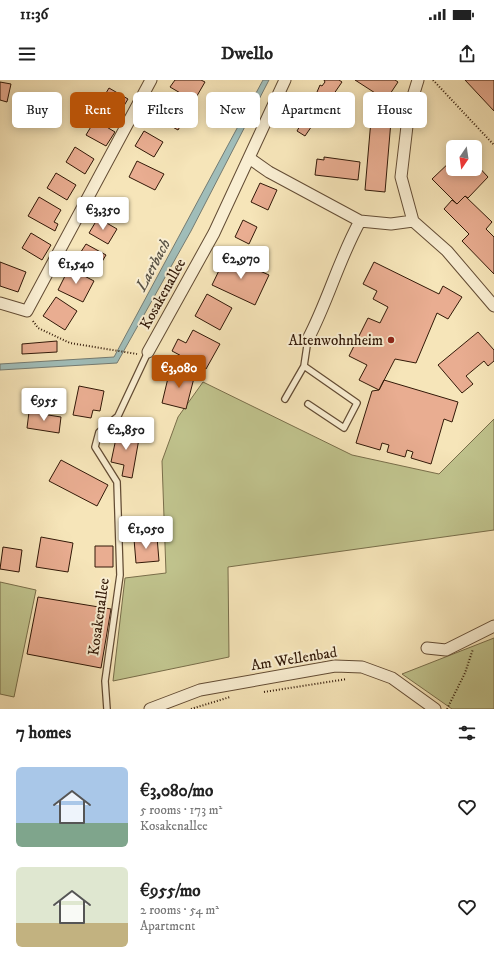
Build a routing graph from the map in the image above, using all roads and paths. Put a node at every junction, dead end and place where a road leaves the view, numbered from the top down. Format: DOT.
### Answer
graph roads {
  1 [pos="151,80"];
  2 [pos="285,80"];
  3 [pos="418,80"];
  4 [pos="433,80"];
  5 [pos="494,145"];
  6 [pos="249,158"];
  7 [pos="360,221"];
  8 [pos="413,221"];
  9 [pos="0,303"];
  10 [pos="494,306"];
  11 [pos="27,311"];
  12 [pos="308,340"];
  13 [pos="148,352"];
  14 [pos="135,354"];
  15 [pos="304,366"];
  16 [pos="285,400"];
  17 [pos="308,404"];
  18 [pos="494,626"];
  19 [pos="477,634"];
  20 [pos="427,648"];
  21 [pos="348,679"];
  22 [pos="257,693"];
  23 [pos="234,696"];
  24 [pos="107,709"];
  25 [pos="150,709"];
  26 [pos="191,709"];
  27 [pos="435,709"];
  28 [pos="447,709"];
  1 -- 11 [label="street"];
  2 -- 6 [label="street, Kosakenallee"];
  3 -- 8 [label="street"];
  4 -- 5 [label="path"];
  6 -- 7 [label="street"];
  6 -- 13 [label="street, Kosakenallee"];
  7 -- 8 [label="street"];
  7 -- 12 [label="street"];
  8 -- 10 [label="street"];
  9 -- 11 [label="street"];
  11 -- 14 [label="path"];
  12 -- 15 [label="lane"];
  13 -- 24 [label="lane, Kosakenallee"];
  15 -- 16 [label="lane"];
  15 -- 17 [label="lane"];
  18 -- 19 [label="street"];
  19 -- 20 [label="street"];
  19 -- 28 [label="path"];
  21 -- 22 [label="path"];
  23 -- 26 [label="path"];
  25 -- 27 [label="street, Am Wellenbad"];
}
